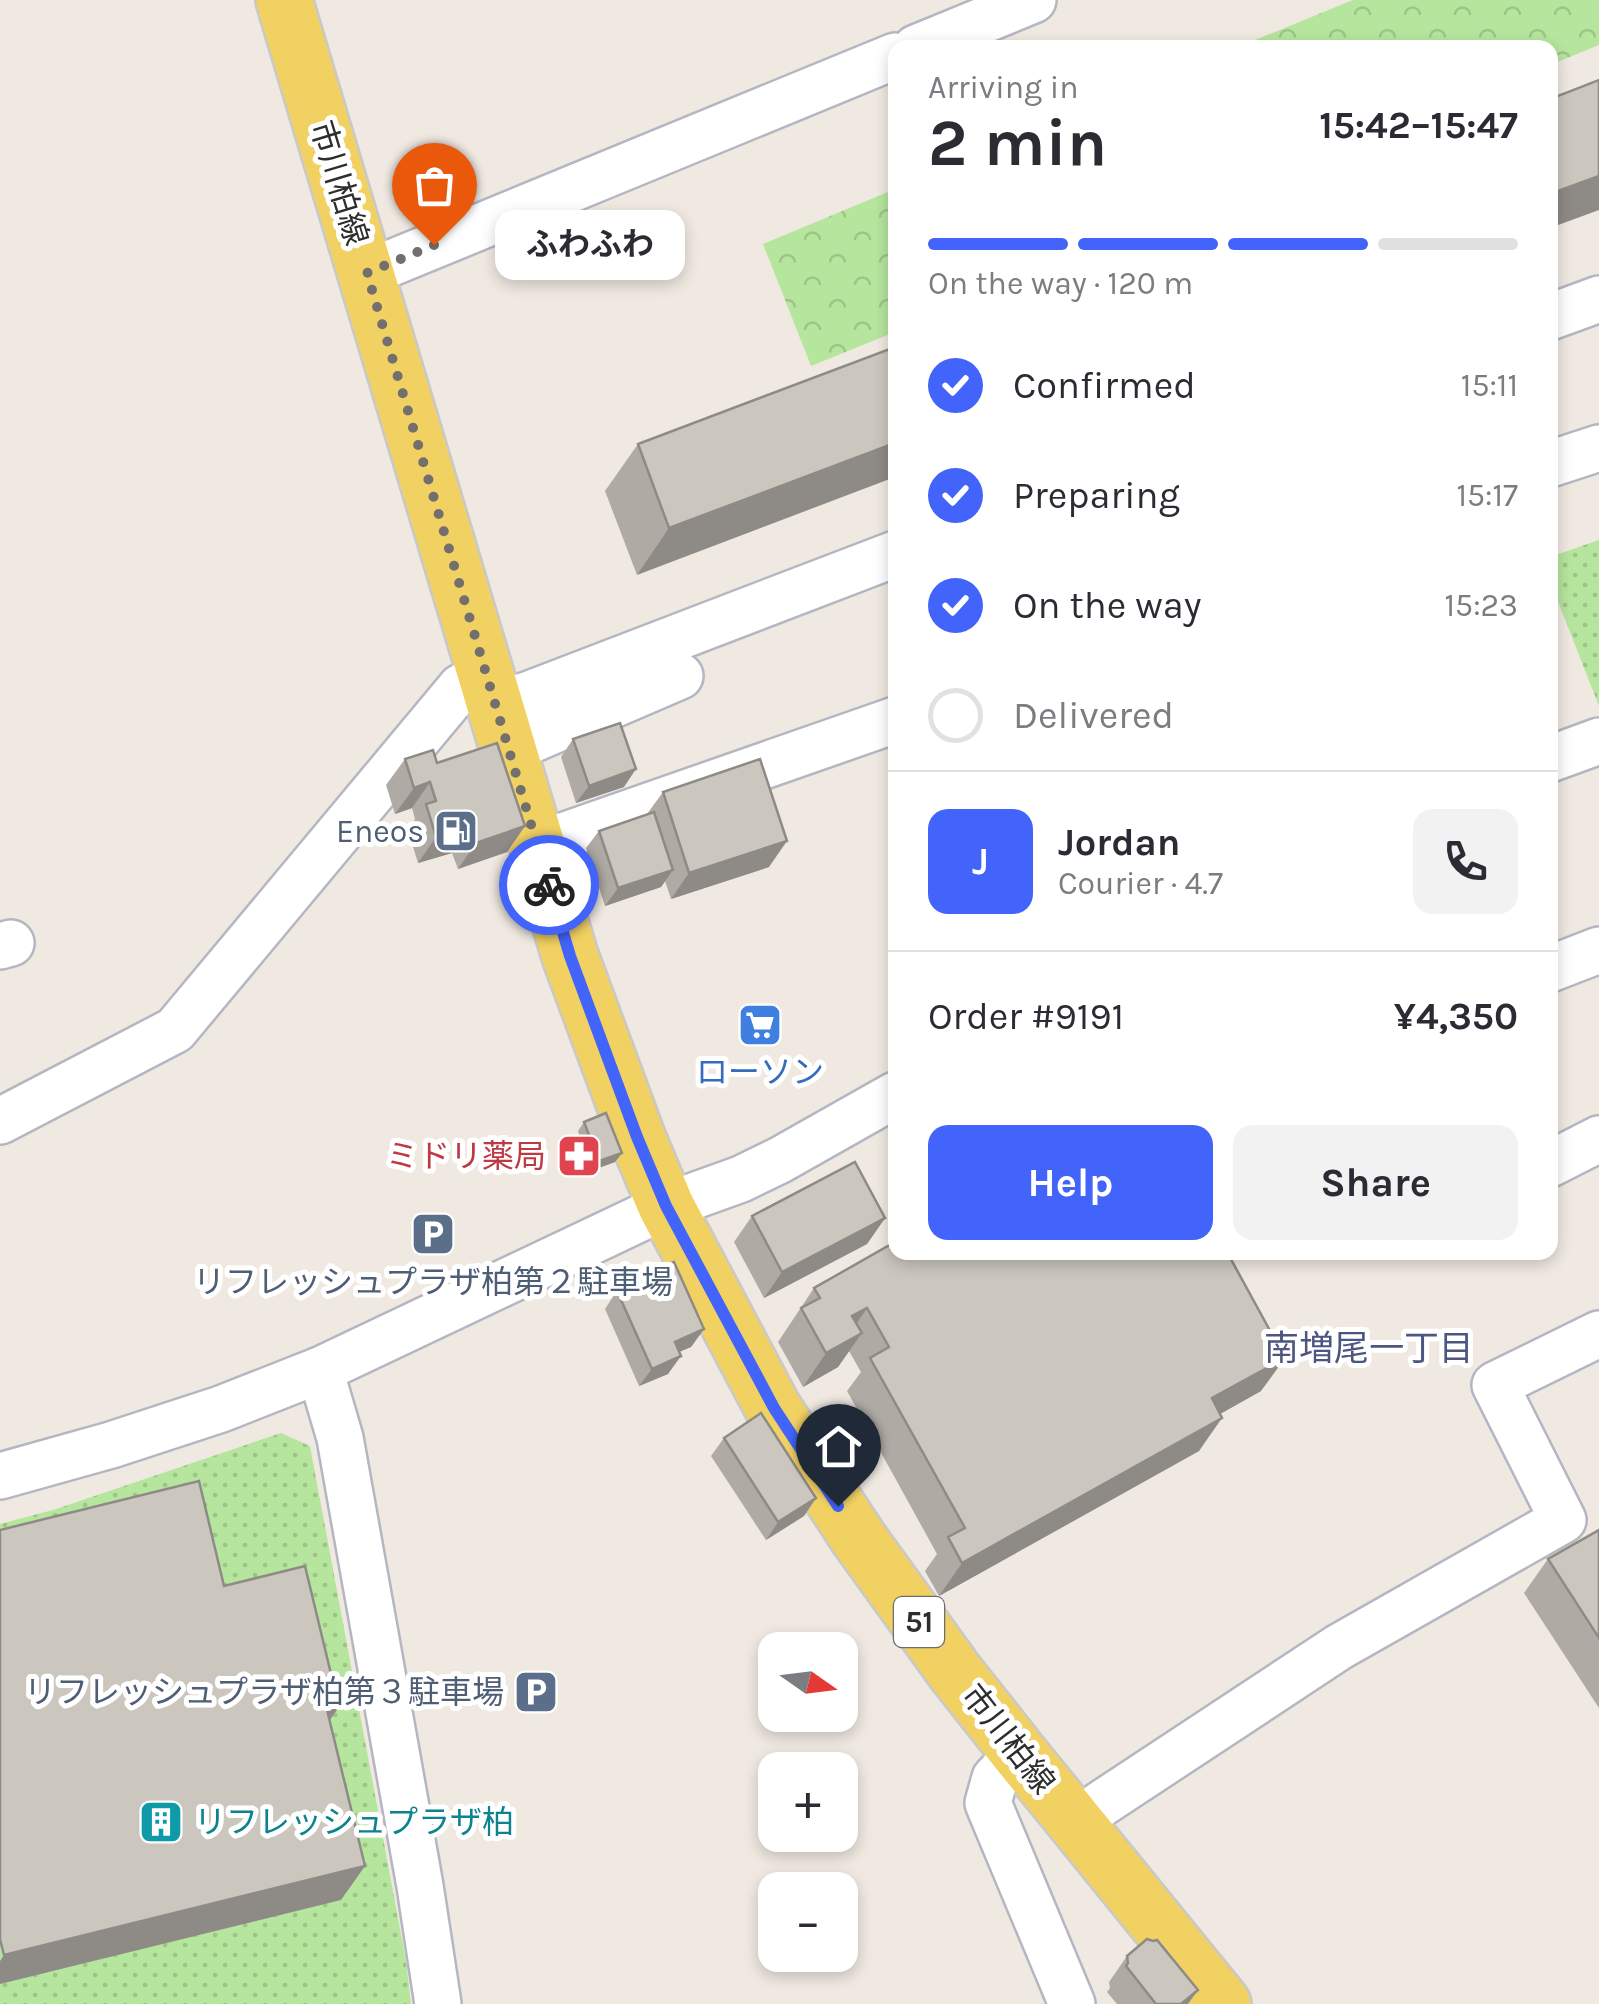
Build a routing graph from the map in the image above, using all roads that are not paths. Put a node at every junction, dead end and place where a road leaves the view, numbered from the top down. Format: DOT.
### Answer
graph roads {
  1 [pos="284,0"];
  2 [pos="1012,4"];
  3 [pos="933,40"];
  4 [pos="888,59"];
  5 [pos="367,273"];
  6 [pos="1599,299"];
  7 [pos="1558,314"];
  8 [pos="1599,448"];
  9 [pos="1558,461"];
  10 [pos="888,557"];
  11 [pos="680,676"];
  12 [pos="496,710"];
  13 [pos="888,722"];
  14 [pos="1599,741"];
  15 [pos="1558,757"];
  16 [pos="537,846"];
  17 [pos="1599,950"];
  18 [pos="1558,967"];
  19 [pos="888,1099"];
  20 [pos="0,1122"];
  21 [pos="1599,1139"];
  22 [pos="1558,1160"];
  23 [pos="666,1206"];
  24 [pos="1599,1334"];
  25 [pos="320,1370"];
  26 [pos="0,1476"];
  27 [pos="1019,1754"];
  28 [pos="1076,1824"];
  29 [pos="438,2004"];
  30 [pos="1072,2004"];
  31 [pos="1223,2004"];
  1 -- 5 [label="main road, 市川柏線 / 51"];
  2 -- 3 [label="street"];
  4 -- 5 [label="street"];
  5 -- 12 [label="main road, 市川柏線 / 51"];
  6 -- 7 [label="street"];
  8 -- 9 [label="street"];
  10 -- 12 [label="street"];
  11 -- 12 [label="street"];
  12 -- 16 [label="main road, 市川柏線 / 51"];
  12 -- 20 [label="street"];
  13 -- 16 [label="street"];
  14 -- 15 [label="street"];
  16 -- 23 [label="main road, 市川柏線 / 51"];
  17 -- 18 [label="street"];
  19 -- 23 [label="street"];
  21 -- 22 [label="street"];
  23 -- 25 [label="street"];
  23 -- 27 [label="main road, 市川柏線 / 51"];
  24 -- 28 [label="street"];
  25 -- 26 [label="street"];
  25 -- 29 [label="street"];
  27 -- 28 [label="main road, 市川柏線 / 51"];
  27 -- 30 [label="street"];
  28 -- 31 [label="main road, 市川柏線 / 51"];
}
